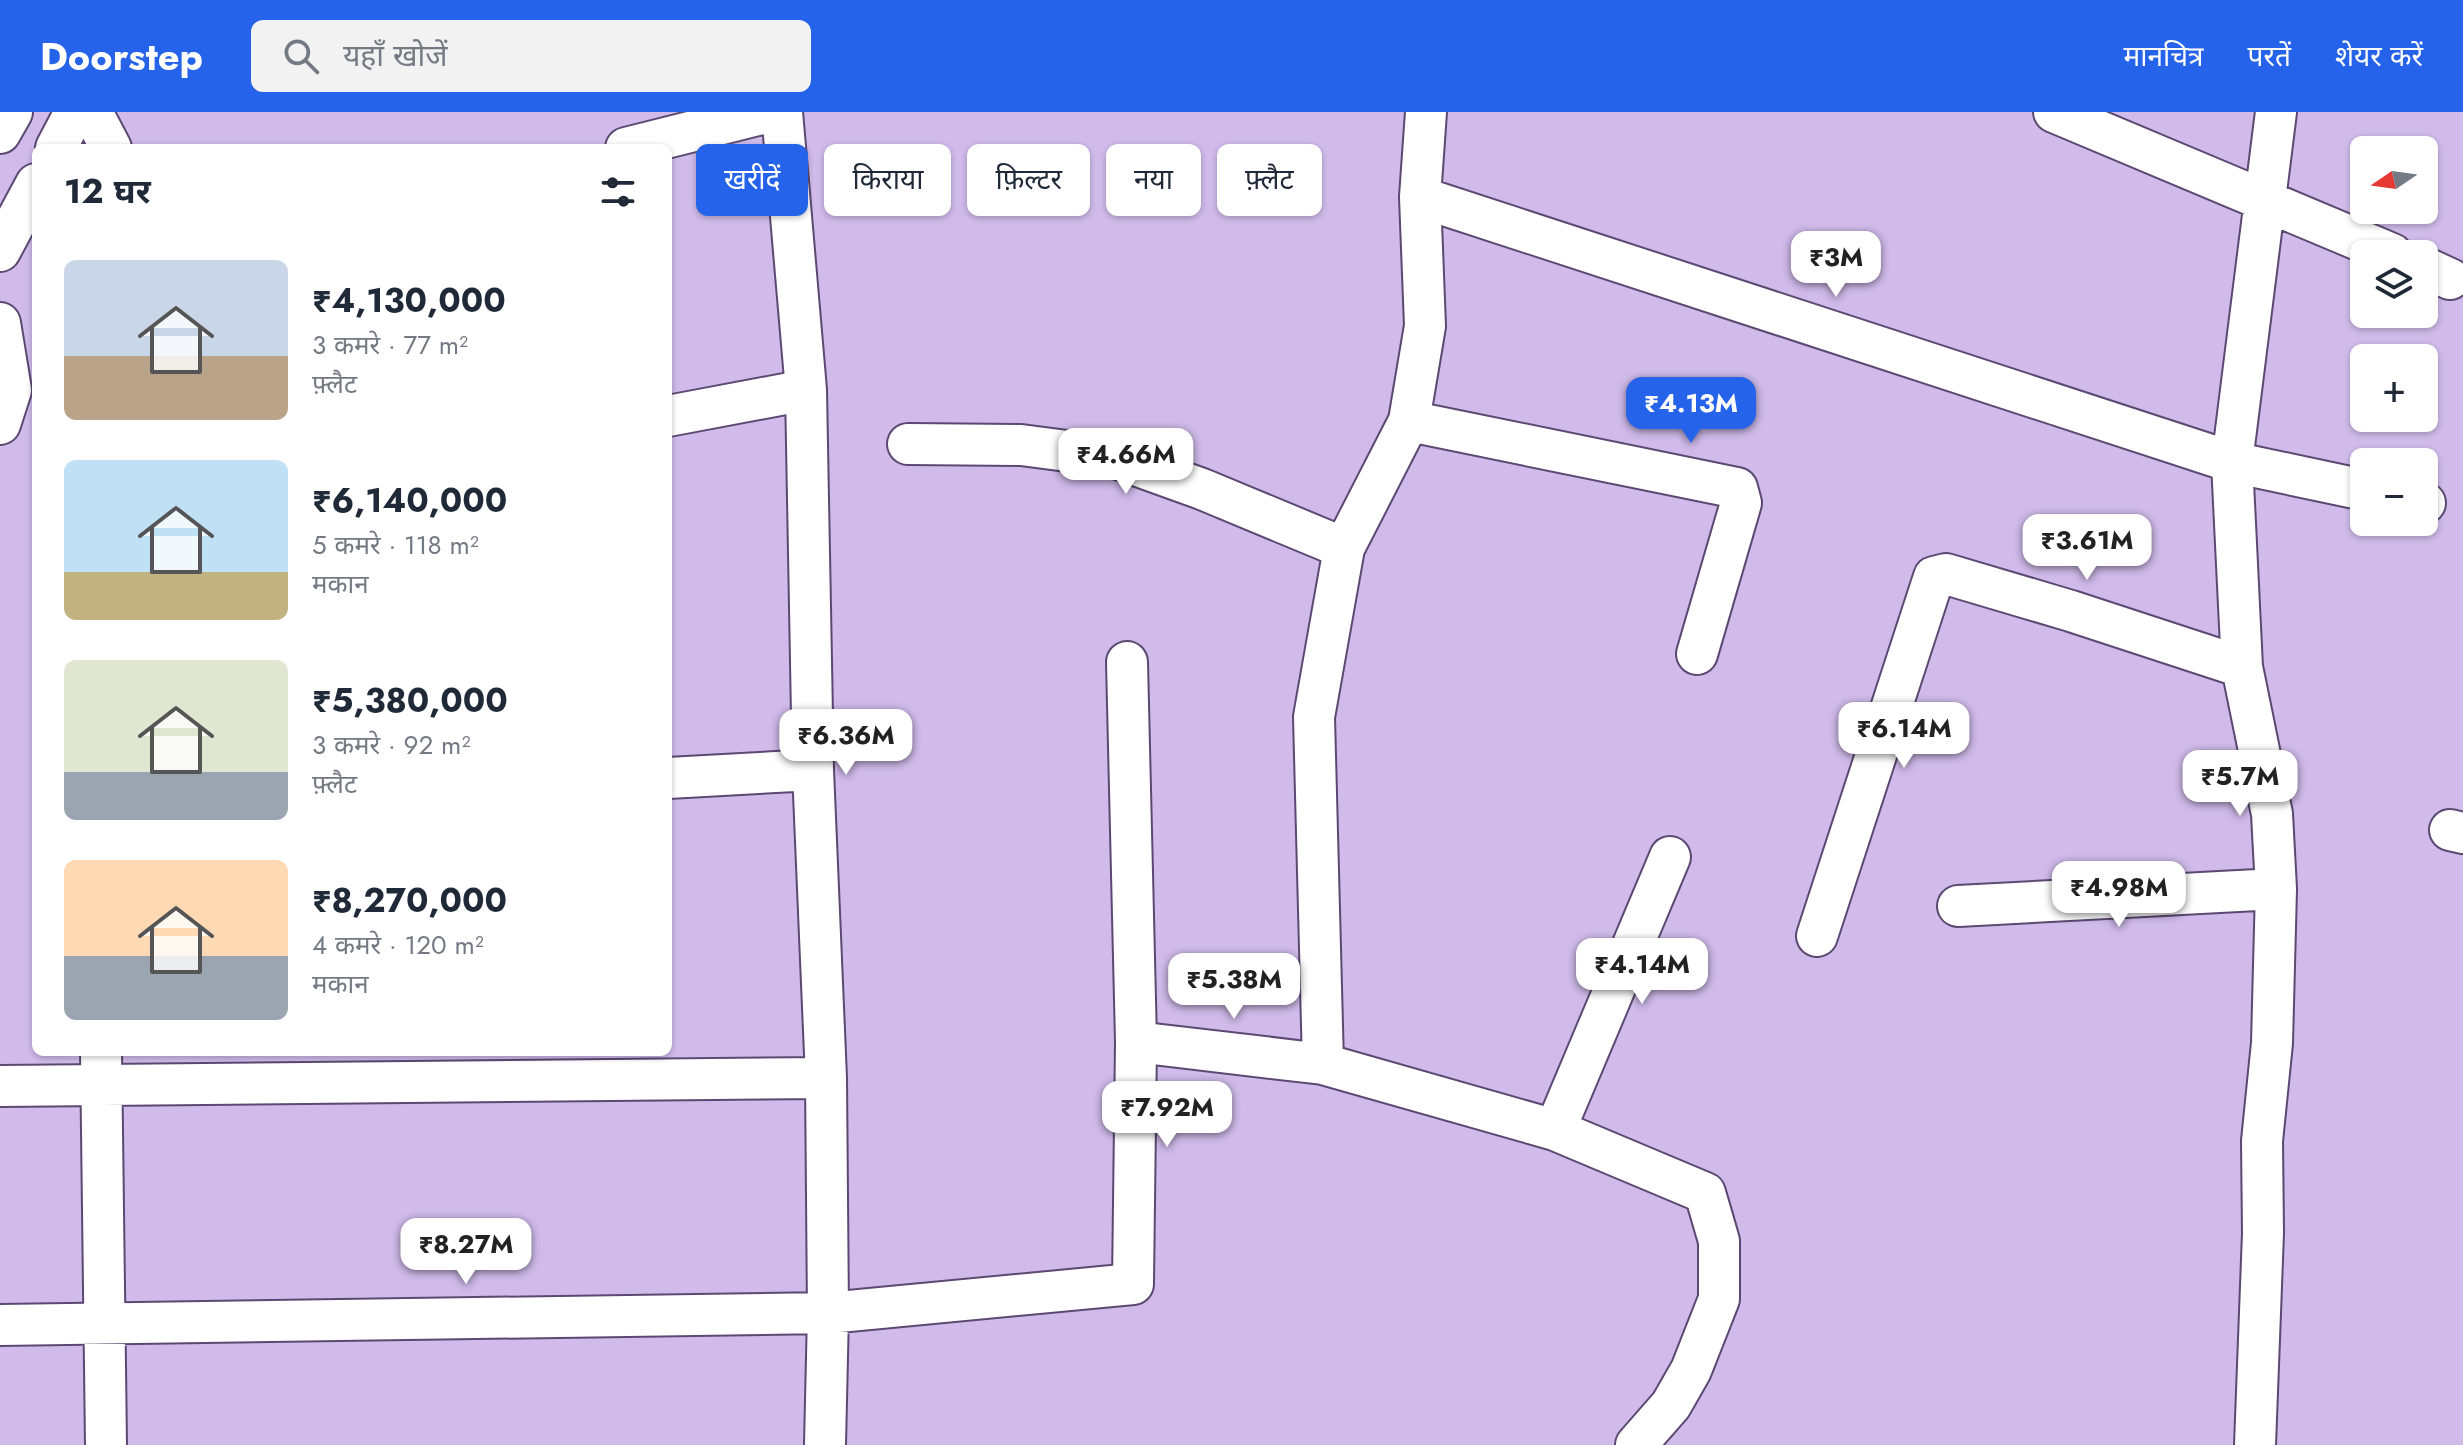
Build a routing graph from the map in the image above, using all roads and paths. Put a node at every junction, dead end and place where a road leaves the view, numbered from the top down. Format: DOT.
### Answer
graph roads {
  1 [pos="12,112"];
  2 [pos="75,112"];
  3 [pos="92,112"];
  4 [pos="769,112"];
  5 [pos="782,112"];
  6 [pos="1426,112"];
  7 [pos="2054,112"];
  8 [pos="2276,112"];
  9 [pos="0,133"];
  10 [pos="58,144"];
  11 [pos="109,144"];
  12 [pos="642,144"];
  13 [pos="32,191"];
  14 [pos="1420,197"];
  15 [pos="2266,200"];
  16 [pos="2359,240"];
  17 [pos="0,251"];
  18 [pos="0,323"];
  19 [pos="806,390"];
  20 [pos="672,415"];
  21 [pos="1409,421"];
  22 [pos="0,424"];
  23 [pos="908,444"];
  24 [pos="2232,462"];
  25 [pos="2350,487"];
  26 [pos="1344,548"];
  27 [pos="1697,654"];
  28 [pos="1127,662"];
  29 [pos="2242,667"];
  30 [pos="813,770"];
  31 [pos="672,778"];
  32 [pos="1670,857"];
  33 [pos="2276,889"];
  34 [pos="1958,906"];
  35 [pos="1817,936"];
  36 [pos="1136,1042"];
  37 [pos="1323,1064"];
  38 [pos="100,1069"];
  39 [pos="826,1078"];
  40 [pos="0,1086"];
  41 [pos="1555,1130"];
  42 [pos="828,1313"];
  43 [pos="104,1323"];
  44 [pos="0,1325"];
  45 [pos="106,1445"];
  46 [pos="825,1445"];
  47 [pos="1636,1445"];
  48 [pos="2255,1445"];
  1 -- 9 [label="street"];
  2 -- 10 [label="street"];
  3 -- 11 [label="street"];
  4 -- 12 [label="street"];
  5 -- 19 [label="street"];
  6 -- 14 [label="street"];
  7 -- 15 [label="street"];
  8 -- 15 [label="street"];
  13 -- 17 [label="street"];
  14 -- 21 [label="street"];
  14 -- 24 [label="street"];
  15 -- 16 [label="street"];
  15 -- 24 [label="street"];
  18 -- 22 [label="street"];
  19 -- 20 [label="street"];
  19 -- 30 [label="street"];
  21 -- 26 [label="street"];
  21 -- 27 [label="street"];
  23 -- 26 [label="street"];
  24 -- 25 [label="street"];
  24 -- 29 [label="street"];
  26 -- 37 [label="street"];
  28 -- 36 [label="street"];
  29 -- 33 [label="street"];
  29 -- 35 [label="street"];
  30 -- 31 [label="street"];
  30 -- 39 [label="street"];
  32 -- 41 [label="street"];
  33 -- 34 [label="street"];
  33 -- 48 [label="street"];
  36 -- 37 [label="street"];
  36 -- 42 [label="street"];
  37 -- 41 [label="street"];
  38 -- 39 [label="street"];
  38 -- 40 [label="street"];
  38 -- 43 [label="street"];
  39 -- 42 [label="street"];
  41 -- 47 [label="street"];
  42 -- 43 [label="street"];
  42 -- 46 [label="street"];
  43 -- 44 [label="street"];
  43 -- 45 [label="street"];
}
